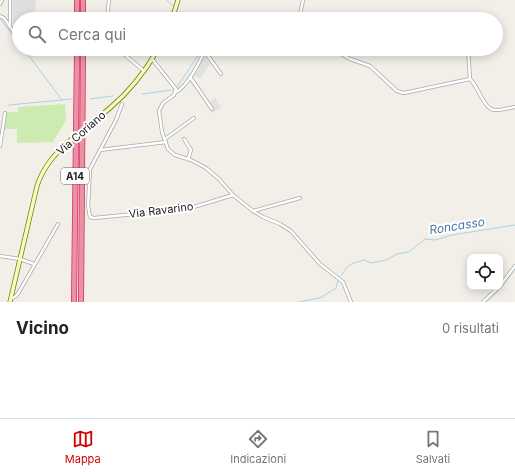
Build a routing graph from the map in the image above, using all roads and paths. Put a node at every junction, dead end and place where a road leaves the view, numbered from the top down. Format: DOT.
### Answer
graph roads {
  1 [pos="2,0"];
  2 [pos="10,0"];
  3 [pos="77,0"];
  4 [pos="83,0"];
  5 [pos="109,0"];
  6 [pos="178,0"];
  7 [pos="303,0"];
  8 [pos="0,4"];
  9 [pos="77,12"];
  10 [pos="83,12"];
  11 [pos="108,12"];
  12 [pos="174,12"];
  13 [pos="300,12"];
  14 [pos="0,16"];
  15 [pos="10,26"];
  16 [pos="12,29"];
  17 [pos="77,56"];
  18 [pos="83,56"];
  19 [pos="126,56"];
  20 [pos="154,56"];
  21 [pos="202,56"];
  22 [pos="209,56"];
  23 [pos="343,56"];
  24 [pos="468,56"];
  25 [pos="152,59"];
  26 [pos="144,71"];
  27 [pos="221,74"];
  28 [pos="190,77"];
  29 [pos="470,79"];
  30 [pos="176,92"];
  31 [pos="122,104"];
  32 [pos="515,107"];
  33 [pos="212,109"];
  34 [pos="6,113"];
  35 [pos="194,118"];
  36 [pos="165,139"];
  37 [pos="184,139"];
  38 [pos="166,142"];
  39 [pos="0,146"];
  40 [pos="100,150"];
  41 [pos="188,159"];
  42 [pos="233,194"];
  43 [pos="300,198"];
  44 [pos="253,211"];
  45 [pos="89,215"];
  46 [pos="58,224"];
  47 [pos="0,256"];
  48 [pos="20,260"];
  49 [pos="35,264"];
  50 [pos="515,266"];
  51 [pos="503,281"];
  52 [pos="495,290"];
  53 [pos="11,300"];
  54 [pos="74,302"];
  55 [pos="81,302"];
  56 [pos="351,302"];
  57 [pos="483,302"];
  1 -- 8 [label="street"];
  2 -- 15 [label="street"];
  3 -- 9 [label="highway"];
  4 -- 10 [label="highway"];
  5 -- 11 [label="street"];
  6 -- 12 [label="main road"];
  7 -- 13 [label="street"];
  14 -- 15 [label="street"];
  15 -- 16 [label="street"];
  17 -- 54 [label="highway, A14"];
  18 -- 55 [label="highway, A14"];
  19 -- 26 [label="street"];
  20 -- 25 [label="main road, Via Coriano"];
  21 -- 28 [label="street"];
  22 -- 27 [label="street"];
  23 -- 29 [label="street"];
  24 -- 29 [label="street"];
  25 -- 26 [label="main road, Via Coriano"];
  25 -- 30 [label="street"];
  26 -- 48 [label="main road, Via Coriano, bridge"];
  28 -- 30 [label="street"];
  28 -- 33 [label="street"];
  29 -- 32 [label="street"];
  30 -- 36 [label="street"];
  31 -- 40 [label="street, Via Coriano"];
  34 -- 39 [label="street"];
  35 -- 36 [label="street"];
  36 -- 38 [label="street"];
  37 -- 41 [label="street"];
  38 -- 40 [label="street"];
  38 -- 41 [label="street"];
  40 -- 45 [label="street, Via Coriano"];
  41 -- 42 [label="street"];
  42 -- 44 [label="street"];
  42 -- 45 [label="street, Via Ravarino"];
  43 -- 44 [label="street"];
  44 -- 56 [label="street"];
  46 -- 49 [label="street, Via Coriano"];
  47 -- 48 [label="street"];
  48 -- 49 [label="street"];
  48 -- 53 [label="main road, Via Coriano"];
  49 -- 53 [label="street, Via Coriano"];
  50 -- 51 [label="street"];
  52 -- 57 [label="street"];
}
